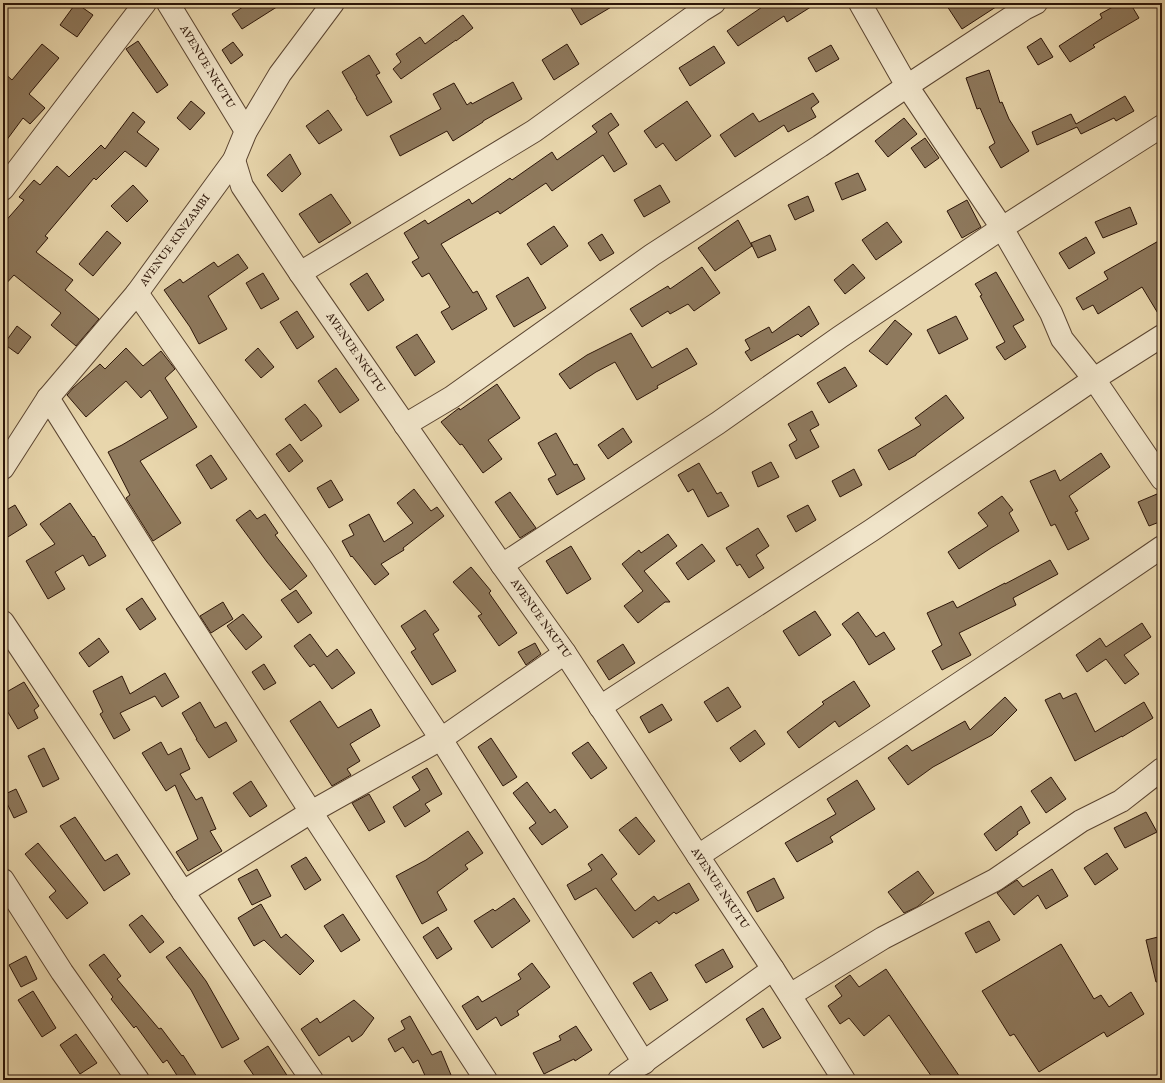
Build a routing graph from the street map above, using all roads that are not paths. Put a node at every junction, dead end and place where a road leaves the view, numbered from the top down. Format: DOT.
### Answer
graph roads {
  1 [pos="145,3"];
  2 [pos="168,3"];
  3 [pos="333,3"];
  4 [pos="714,3"];
  5 [pos="860,3"];
  6 [pos="1036,3"];
  7 [pos="907,86"];
  8 [pos="1162,126"];
  9 [pos="246,131"];
  10 [pos="234,160"];
  11 [pos="3,189"];
  12 [pos="1002,228"];
  13 [pos="300,273"];
  14 [pos="137,293"];
  15 [pos="1162,336"];
  16 [pos="1094,379"];
  17 [pos="48,398"];
  18 [pos="405,425"];
  19 [pos="3,468"];
  20 [pos="1162,479"];
  21 [pos="1162,547"];
  22 [pos="502,565"];
  23 [pos="3,622"];
  24 [pos="565,654"];
  25 [pos="600,707"];
  26 [pos="441,739"];
  27 [pos="1162,768"];
  28 [pos="312,812"];
  29 [pos="698,856"];
  30 [pos="3,880"];
  31 [pos="183,892"];
  32 [pos="774,969"];
  33 [pos="790,995"];
  34 [pos="644,1063"];
  35 [pos="138,1080"];
  36 [pos="312,1080"];
  37 [pos="486,1080"];
  38 [pos="619,1080"];
  39 [pos="844,1080"];
  1 -- 11 [label="street"];
  2 -- 9 [label="street, AVENUE NKUTU"];
  3 -- 9 [label="street, AVENUE KINZAMBI"];
  4 -- 13 [label="street"];
  5 -- 7 [label="street"];
  6 -- 7 [label="street"];
  7 -- 12 [label="street"];
  7 -- 18 [label="street"];
  8 -- 12 [label="street"];
  9 -- 10 [label="street, AVENUE KINZAMBI"];
  10 -- 13 [label="street, AVENUE NKUTU"];
  10 -- 14 [label="street, AVENUE KINZAMBI"];
  12 -- 16 [label="street"];
  12 -- 22 [label="street"];
  13 -- 18 [label="street, AVENUE NKUTU"];
  14 -- 17 [label="street, AVENUE KINZAMBI"];
  14 -- 26 [label="street"];
  15 -- 16 [label="street"];
  16 -- 20 [label="street"];
  16 -- 25 [label="street"];
  17 -- 19 [label="street, AVENUE KINZAMBI"];
  17 -- 28 [label="street"];
  18 -- 22 [label="street, AVENUE NKUTU"];
  21 -- 29 [label="street"];
  22 -- 24 [label="street, AVENUE NKUTU"];
  23 -- 31 [label="street"];
  24 -- 25 [label="street, AVENUE NKUTU"];
  24 -- 26 [label="street"];
  25 -- 29 [label="street, AVENUE NKUTU"];
  26 -- 28 [label="street"];
  26 -- 34 [label="street"];
  27 -- 33 [label="street"];
  28 -- 31 [label="street"];
  28 -- 37 [label="street"];
  29 -- 32 [label="street, AVENUE NKUTU"];
  30 -- 35 [label="street"];
  31 -- 36 [label="street"];
  32 -- 33 [label="street, AVENUE NKUTU"];
  32 -- 34 [label="street"];
  33 -- 39 [label="street, AVENUE NKUTU"];
  34 -- 38 [label="street"];
}
